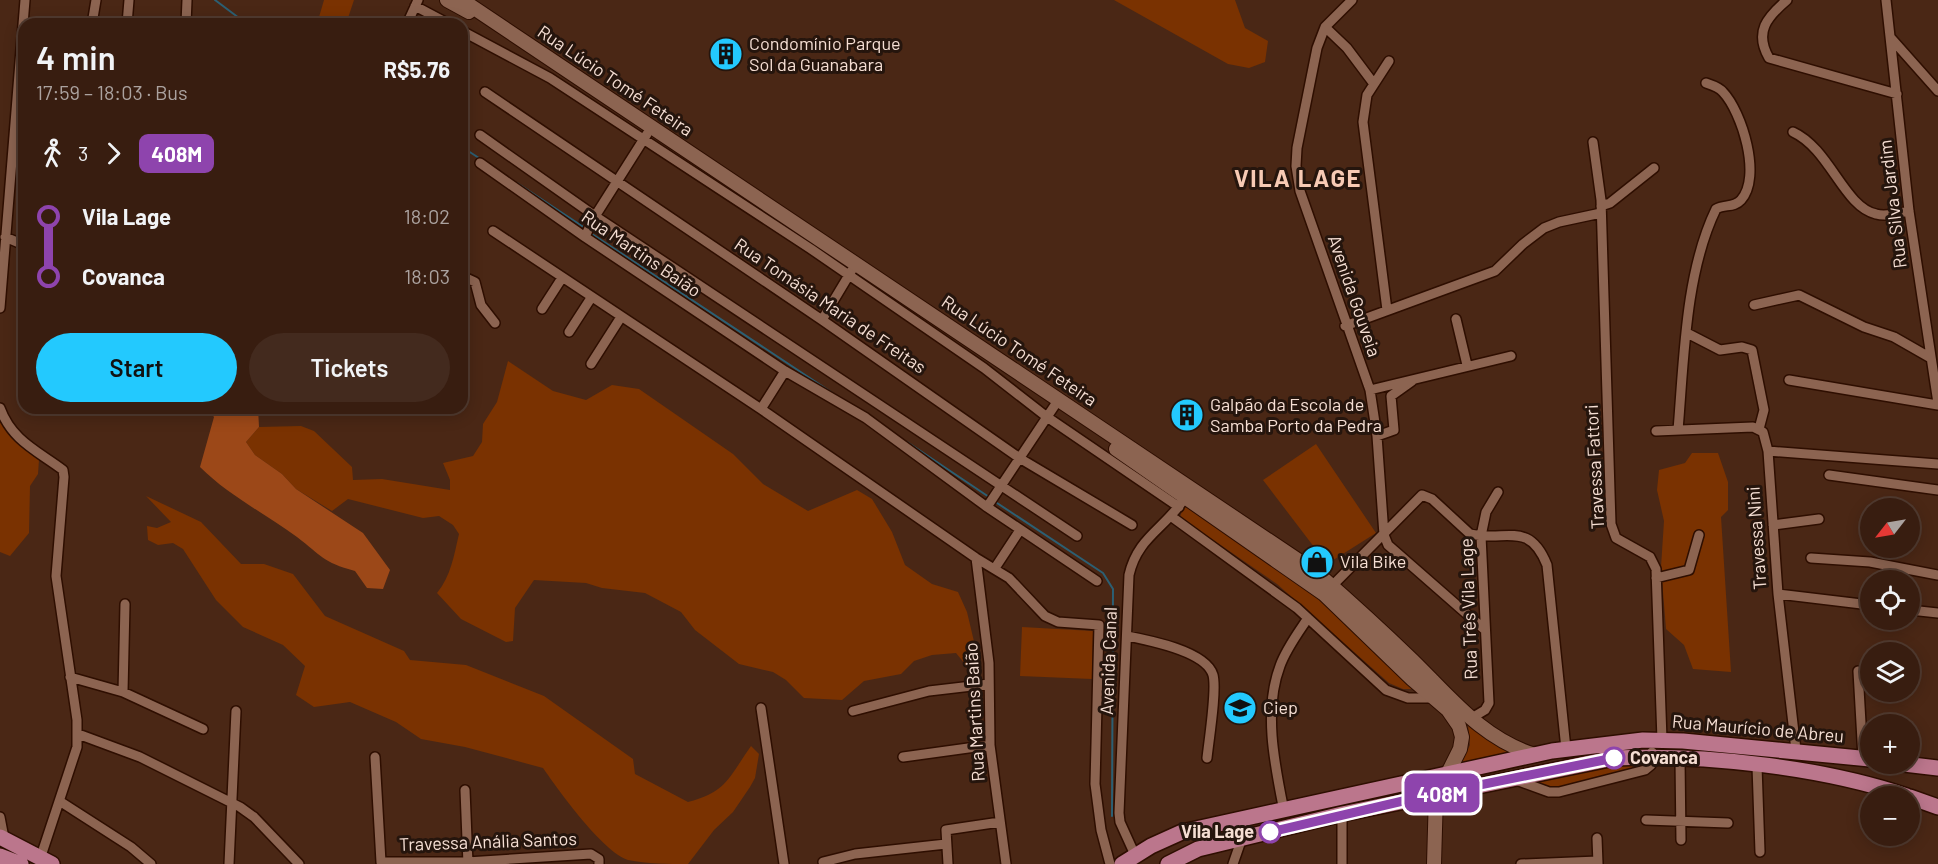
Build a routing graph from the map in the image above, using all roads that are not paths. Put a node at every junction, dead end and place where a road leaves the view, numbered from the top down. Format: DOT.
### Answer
graph roads {
  1 [pos="25,0"];
  2 [pos="96,0"];
  3 [pos="129,0"];
  4 [pos="187,0"];
  5 [pos="448,0"];
  6 [pos="462,0"];
  7 [pos="1352,0"];
  8 [pos="1787,0"];
  9 [pos="1886,0"];
  10 [pos="416,3"];
  11 [pos="23,18"];
  12 [pos="93,18"];
  13 [pos="128,18"];
  14 [pos="186,18"];
  15 [pos="410,18"];
  16 [pos="440,18"];
  17 [pos="1325,27"];
  18 [pos="468,34"];
  19 [pos="1890,37"];
  20 [pos="1389,61"];
  21 [pos="18,83"];
  22 [pos="1706,83"];
  23 [pos="1374,84"];
  24 [pos="1938,91"];
  25 [pos="485,92"];
  26 [pos="1897,94"];
  27 [pos="1793,132"];
  28 [pos="648,134"];
  29 [pos="480,135"];
  30 [pos="1593,142"];
  31 [pos="480,163"];
  32 [pos="1654,168"];
  33 [pos="618,183"];
  34 [pos="1601,210"];
  35 [pos="1909,211"];
  36 [pos="593,218"];
  37 [pos="493,231"];
  38 [pos="586,234"];
  39 [pos="5,237"];
  40 [pos="18,242"];
  41 [pos="852,270"];
  42 [pos="562,278"];
  43 [pos="468,279"];
  44 [pos="591,298"];
  45 [pos="1754,305"];
  46 [pos="0,308"];
  47 [pos="542,309"];
  48 [pos="1387,310"];
  49 [pos="621,317"];
  50 [pos="1456,319"];
  51 [pos="822,320"];
  52 [pos="495,323"];
  53 [pos="1346,326"];
  54 [pos="569,332"];
  55 [pos="1687,333"];
  56 [pos="1511,356"];
  57 [pos="1929,357"];
  58 [pos="591,364"];
  59 [pos="1467,365"];
  60 [pos="785,371"];
  61 [pos="1415,377"];
  62 [pos="1789,380"];
  63 [pos="1370,390"];
  64 [pos="1938,404"];
  65 [pos="0,408"];
  66 [pos="1054,408"];
  67 [pos="761,410"];
  68 [pos="1760,429"];
  69 [pos="1678,430"];
  70 [pos="1656,431"];
  71 [pos="1377,436"];
  72 [pos="1768,451"];
  73 [pos="1021,459"];
  74 [pos="1938,464"];
  75 [pos="1829,475"];
  76 [pos="1000,490"];
  77 [pos="1938,490"];
  78 [pos="1498,492"];
  79 [pos="1186,498"];
  80 [pos="990,504"];
  81 [pos="1172,517"];
  82 [pos="1819,519"];
  83 [pos="1132,525"];
  84 [pos="1773,525"];
  85 [pos="1020,530"];
  86 [pos="1384,535"];
  87 [pos="1699,535"];
  88 [pos="1077,536"];
  89 [pos="1480,536"];
  90 [pos="976,558"];
  91 [pos="1811,558"];
  92 [pos="995,568"];
  93 [pos="1938,575"];
  94 [pos="1656,578"];
  95 [pos="1097,581"];
  96 [pos="1328,590"];
  97 [pos="1778,594"];
  98 [pos="125,604"];
  99 [pos="1860,604"];
  100 [pos="1920,611"];
  101 [pos="1938,613"];
  102 [pos="1308,618"];
  103 [pos="1484,629"];
  104 [pos="1127,636"];
  105 [pos="1858,671"];
  106 [pos="70,677"];
  107 [pos="989,684"];
  108 [pos="123,692"];
  109 [pos="1436,698"];
  110 [pos="761,708"];
  111 [pos="236,711"];
  112 [pos="853,711"];
  113 [pos="1862,714"];
  114 [pos="1470,719"];
  115 [pos="203,729"];
  116 [pos="78,734"];
  117 [pos="1643,740"];
  118 [pos="1662,740"];
  119 [pos="990,745"];
  120 [pos="1566,749"];
  121 [pos="1796,750"];
  122 [pos="1535,755"];
  123 [pos="375,757"];
  124 [pos="903,757"];
  125 [pos="1652,757"];
  126 [pos="1860,757"];
  127 [pos="1207,758"];
  128 [pos="1680,759"];
  129 [pos="1756,766"];
  130 [pos="1920,766"];
  131 [pos="1938,768"];
  132 [pos="1447,775"];
  133 [pos="1511,778"];
  134 [pos="1873,786"];
  135 [pos="465,790"];
  136 [pos="1436,794"];
  137 [pos="1920,801"];
  138 [pos="61,802"];
  139 [pos="232,803"];
  140 [pos="1938,807"];
  141 [pos="1284,812"];
  142 [pos="1342,814"];
  143 [pos="0,818"];
  144 [pos="1646,820"];
  145 [pos="1681,821"];
  146 [pos="1000,822"];
  147 [pos="1120,822"];
  148 [pos="1728,823"];
  149 [pos="1101,830"];
  150 [pos="2,837"];
  151 [pos="1242,838"];
  152 [pos="1597,838"];
  153 [pos="1681,840"];
  154 [pos="946,844"];
  155 [pos="1760,852"];
  156 [pos="855,854"];
  157 [pos="1135,855"];
  158 [pos="0,856"];
  159 [pos="47,860"];
  160 [pos="563,860"];
  161 [pos="598,860"];
  162 [pos="823,862"];
  163 [pos="11,863"];
  164 [pos="468,863"];
  165 [pos="1598,863"];
  166 [pos="151,864"];
  167 [pos="229,864"];
  168 [pos="299,864"];
  169 [pos="784,864"];
  170 [pos="856,864"];
  171 [pos="948,864"];
  172 [pos="1006,864"];
  173 [pos="1110,864"];
  174 [pos="1122,864"];
  175 [pos="1168,864"];
  176 [pos="1233,864"];
  177 [pos="1342,864"];
  178 [pos="1434,864"];
  179 [pos="1521,864"];
  1 -- 11 [label="street"];
  2 -- 12 [label="street"];
  3 -- 13 [label="street"];
  4 -- 14 [label="street"];
  5 -- 28 [label="main road, Rua Lúcio Tomé Feteira"];
  6 -- 28 [label="main road, Rua Lúcio Tomé Feteira"];
  7 -- 17 [label="street, Avenida Gouveia"];
  8 -- 26 [label="street"];
  9 -- 19 [label="street, Rua Silva Jardim"];
  10 -- 15 [label="street"];
  10 -- 16 [label="street"];
  17 -- 23 [label="street"];
  17 -- 53 [label="street, Avenida Gouveia"];
  18 -- 28 [label="street"];
  19 -- 24 [label="street"];
  19 -- 26 [label="street, Rua Silva Jardim"];
  20 -- 23 [label="street"];
  21 -- 39 [label="street"];
  22 -- 55 [label="street"];
  23 -- 48 [label="street"];
  25 -- 33 [label="street, Rua Tomásia Maria de Freitas"];
  26 -- 35 [label="street, Rua Silva Jardim"];
  27 -- 35 [label="street"];
  28 -- 33 [label="street"];
  28 -- 41 [label="main road, Rua Lúcio Tomé Feteira"];
  29 -- 36 [label="street"];
  30 -- 34 [label="street, Travessa Fattori"];
  31 -- 38 [label="street, Rua Martins Baião"];
  32 -- 34 [label="street"];
  33 -- 36 [label="street"];
  33 -- 51 [label="street, Rua Tomásia Maria de Freitas"];
  34 -- 48 [label="street"];
  34 -- 94 [label="street, Travessa Fattori"];
  35 -- 57 [label="street, Rua Silva Jardim"];
  36 -- 38 [label="street"];
  36 -- 76 [label="street"];
  37 -- 42 [label="street"];
  38 -- 60 [label="street, Rua Martins Baião"];
  39 -- 40 [label="street"];
  39 -- 46 [label="street"];
  41 -- 51 [label="street"];
  41 -- 66 [label="main road, Rua Lúcio Tomé Feteira"];
  42 -- 44 [label="street"];
  42 -- 47 [label="street"];
  43 -- 52 [label="street"];
  44 -- 49 [label="street"];
  44 -- 54 [label="street"];
  45 -- 57 [label="street"];
  48 -- 53 [label="street"];
  49 -- 58 [label="street"];
  49 -- 67 [label="street"];
  50 -- 59 [label="street"];
  51 -- 73 [label="street, Rua Tomásia Maria de Freitas"];
  53 -- 63 [label="street, Avenida Gouveia"];
  55 -- 68 [label="street"];
  55 -- 69 [label="street"];
  56 -- 59 [label="street"];
  57 -- 64 [label="street, Rua Silva Jardim"];
  59 -- 61 [label="street"];
  60 -- 67 [label="street"];
  60 -- 80 [label="street, Rua Martins Baião"];
  61 -- 63 [label="street"];
  61 -- 71 [label="street"];
  62 -- 64 [label="street"];
  63 -- 71 [label="street, Avenida Gouveia"];
  65 -- 106 [label="street"];
  66 -- 73 [label="street"];
  66 -- 79 [label="main road, Rua Lúcio Tomé Feteira"];
  67 -- 90 [label="street"];
  68 -- 69 [label="street"];
  68 -- 72 [label="street, Travessa Nini"];
  69 -- 70 [label="street"];
  71 -- 86 [label="street, Avenida Gouveia"];
  72 -- 74 [label="street"];
  72 -- 84 [label="street, Travessa Nini"];
  73 -- 76 [label="street"];
  73 -- 83 [label="street, Rua Tomásia Maria de Freitas"];
  75 -- 77 [label="street"];
  76 -- 80 [label="street"];
  76 -- 88 [label="street"];
  78 -- 89 [label="street, Rua Três Vila Lage"];
  79 -- 81 [label="street, Avenida Canal"];
  79 -- 96 [label="main road, Rua Lúcio Tomé Feteira"];
  80 -- 85 [label="street, Rua Martins Baião"];
  81 -- 102 [label="street"];
  81 -- 104 [label="street, Avenida Canal"];
  82 -- 84 [label="street"];
  84 -- 97 [label="street, Travessa Nini"];
  85 -- 92 [label="street"];
  85 -- 95 [label="street, Rua Martins Baião"];
  86 -- 89 [label="street"];
  86 -- 96 [label="street"];
  86 -- 103 [label="street"];
  87 -- 94 [label="street"];
  89 -- 103 [label="street, Rua Três Vila Lage"];
  89 -- 120 [label="street"];
  90 -- 92 [label="street"];
  90 -- 107 [label="street, Rua Martins Baião"];
  91 -- 93 [label="street"];
  92 -- 149 [label="street, Avenida Canal"];
  94 -- 118 [label="street, Travessa Fattori"];
  96 -- 109 [label="main road, Rua Lúcio Tomé Feteira"];
  96 -- 114 [label="main road, Rua Lúcio Tomé Feteira"];
  97 -- 99 [label="street"];
  97 -- 121 [label="street, Travessa Nini"];
  98 -- 108 [label="street"];
  100 -- 101 [label="street"];
  102 -- 109 [label="street"];
  102 -- 141 [label="street"];
  103 -- 114 [label="street, Rua Três Vila Lage"];
  104 -- 127 [label="street"];
  104 -- 147 [label="street, Avenida Canal"];
  105 -- 113 [label="street"];
  106 -- 108 [label="street"];
  106 -- 116 [label="street"];
  107 -- 112 [label="street"];
  107 -- 119 [label="street, Rua Martins Baião"];
  108 -- 115 [label="street"];
  109 -- 132 [label="main road, Rua Lúcio Tomé Feteira"];
  110 -- 169 [label="street"];
  111 -- 139 [label="street"];
  114 -- 122 [label="main road, Rua Lúcio Tomé Feteira"];
  116 -- 138 [label="street"];
  116 -- 139 [label="street"];
  117 -- 118 [label="main road, Rua Maurício de Abreu"];
  117 -- 120 [label="main road, Rua Maurício de Abreu"];
  117 -- 125 [label="street, Rua Maurício de Abreu"];
  118 -- 121 [label="main road, Rua Maurício de Abreu"];
  119 -- 124 [label="street"];
  119 -- 146 [label="street, Rua Martins Baião"];
  120 -- 122 [label="main road, Rua Maurício de Abreu"];
  121 -- 126 [label="main road, Rua Maurício de Abreu"];
  122 -- 132 [label="main road, Rua Maurício de Abreu"];
  123 -- 164 [label="street, Travessa Anália Santos"];
  125 -- 128 [label="main road"];
  125 -- 133 [label="main road"];
  125 -- 133 [label="street"];
  128 -- 129 [label="main road"];
  128 -- 145 [label="street"];
  129 -- 134 [label="main road"];
  129 -- 155 [label="street"];
  130 -- 131 [label="main road"];
  132 -- 141 [label="main road, Rua Maurício de Abreu"];
  133 -- 136 [label="main road"];
  135 -- 164 [label="street"];
  136 -- 142 [label="main road"];
  136 -- 178 [label="main road"];
  137 -- 140 [label="main road"];
  138 -- 159 [label="street"];
  138 -- 166 [label="street"];
  139 -- 167 [label="street"];
  139 -- 168 [label="street"];
  141 -- 157 [label="main road, Rua Maurício de Abreu"];
  142 -- 151 [label="main road"];
  142 -- 177 [label="street"];
  143 -- 150 [label="street"];
  144 -- 145 [label="street"];
  145 -- 148 [label="street"];
  145 -- 153 [label="street"];
  146 -- 154 [label="street"];
  146 -- 172 [label="street, Rua Martins Baião"];
  147 -- 149 [label="street"];
  147 -- 157 [label="street, Avenida Canal"];
  149 -- 173 [label="street, Avenida Canal"];
  150 -- 159 [label="main road"];
  151 -- 175 [label="main road"];
  151 -- 176 [label="street"];
  152 -- 165 [label="street"];
  154 -- 156 [label="street"];
  154 -- 171 [label="street"];
  156 -- 162 [label="street"];
  156 -- 170 [label="street"];
  157 -- 174 [label="main road, Rua Maurício de Abreu"];
  158 -- 163 [label="main road"];
  160 -- 161 [label="street, Travessa Anália Santos"];
  160 -- 164 [label="street, Travessa Anália Santos"];
  165 -- 179 [label="street"];
}
